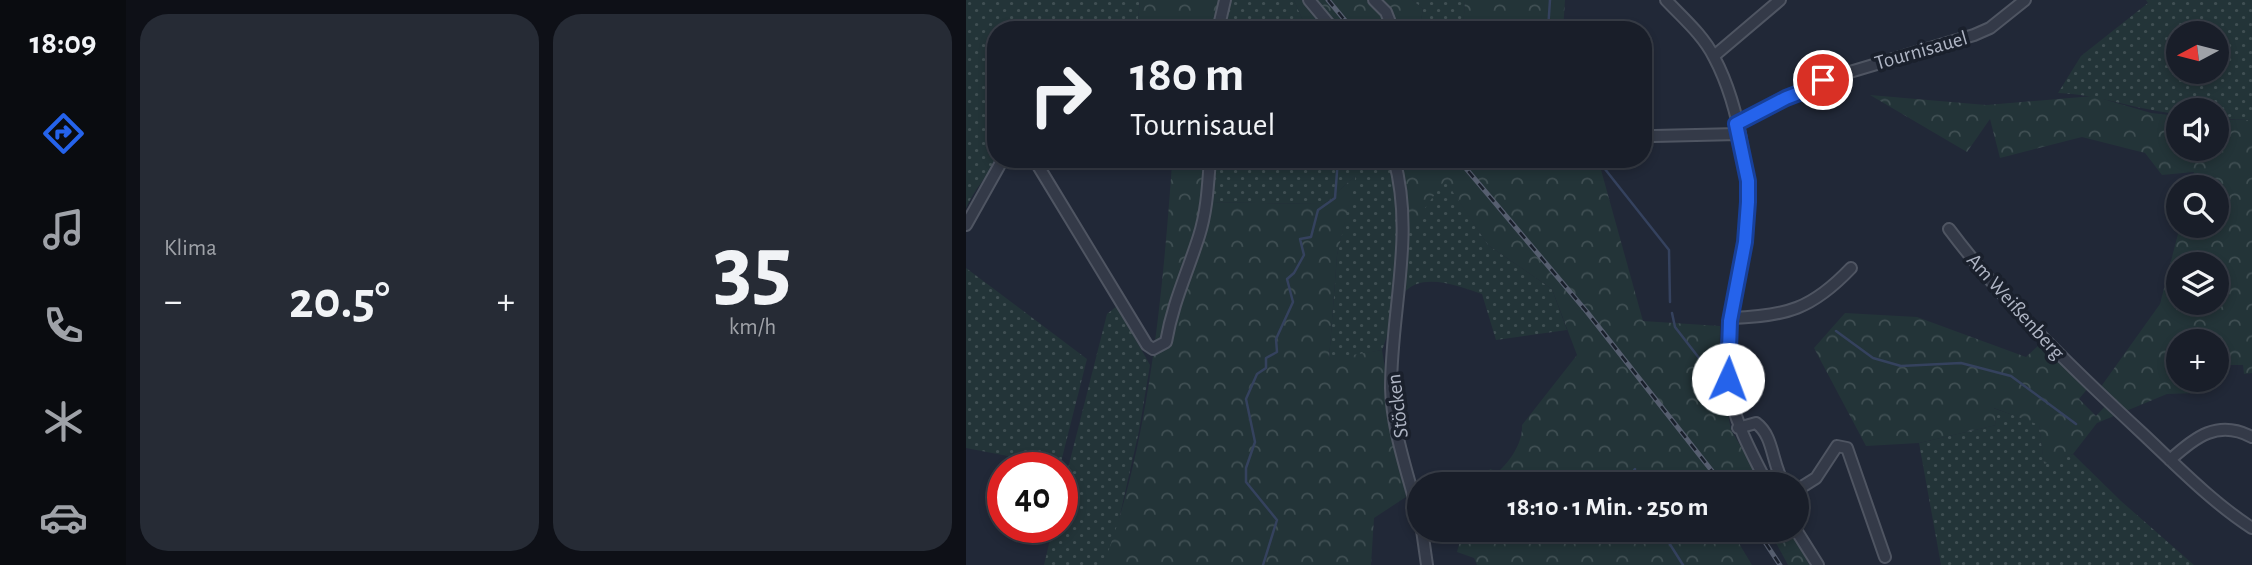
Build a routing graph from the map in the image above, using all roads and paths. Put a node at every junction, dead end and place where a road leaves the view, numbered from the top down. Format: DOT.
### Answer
graph roads {
  1 [pos="1225,0"];
  2 [pos="1309,0"];
  3 [pos="1374,0"];
  4 [pos="1666,0"];
  5 [pos="1780,0"];
  6 [pos="2021,1"];
  7 [pos="1220,21"];
  8 [pos="1326,21"];
  9 [pos="1390,21"];
  10 [pos="1714,56"];
  11 [pos="1737,129"];
  12 [pos="1654,136"];
  13 [pos="998,168"];
  14 [pos="1040,168"];
  15 [pos="1209,168"];
  16 [pos="1397,168"];
  17 [pos="966,225"];
  18 [pos="1950,229"];
  19 [pos="1851,268"];
  20 [pos="1731,318"];
  21 [pos="1738,428"];
  22 [pos="2252,438"];
  23 [pos="2170,460"];
  24 [pos="1407,472"];
  25 [pos="1761,472"];
  26 [pos="1778,472"];
  27 [pos="1809,482"];
  28 [pos="2252,528"];
  29 [pos="1424,542"];
  30 [pos="1804,542"];
  31 [pos="1885,557"];
  32 [pos="1427,565"];
  33 [pos="1818,565"];
  1 -- 7 [label="street"];
  2 -- 8 [label="street"];
  3 -- 9 [label="street"];
  4 -- 10 [label="street"];
  5 -- 10 [label="street"];
  6 -- 11 [label="street, Tournisauel"];
  10 -- 11 [label="street"];
  11 -- 12 [label="street"];
  11 -- 20 [label="street"];
  13 -- 17 [label="street"];
  14 -- 15 [label="street"];
  16 -- 24 [label="street, Stöcken"];
  18 -- 23 [label="street, Am Weißenberg"];
  19 -- 20 [label="street"];
  20 -- 21 [label="street"];
  21 -- 25 [label="street"];
  21 -- 26 [label="street"];
  22 -- 23 [label="street"];
  23 -- 28 [label="street, Am Weißenberg"];
  27 -- 31 [label="street"];
  29 -- 32 [label="street"];
  30 -- 33 [label="street"];
}
